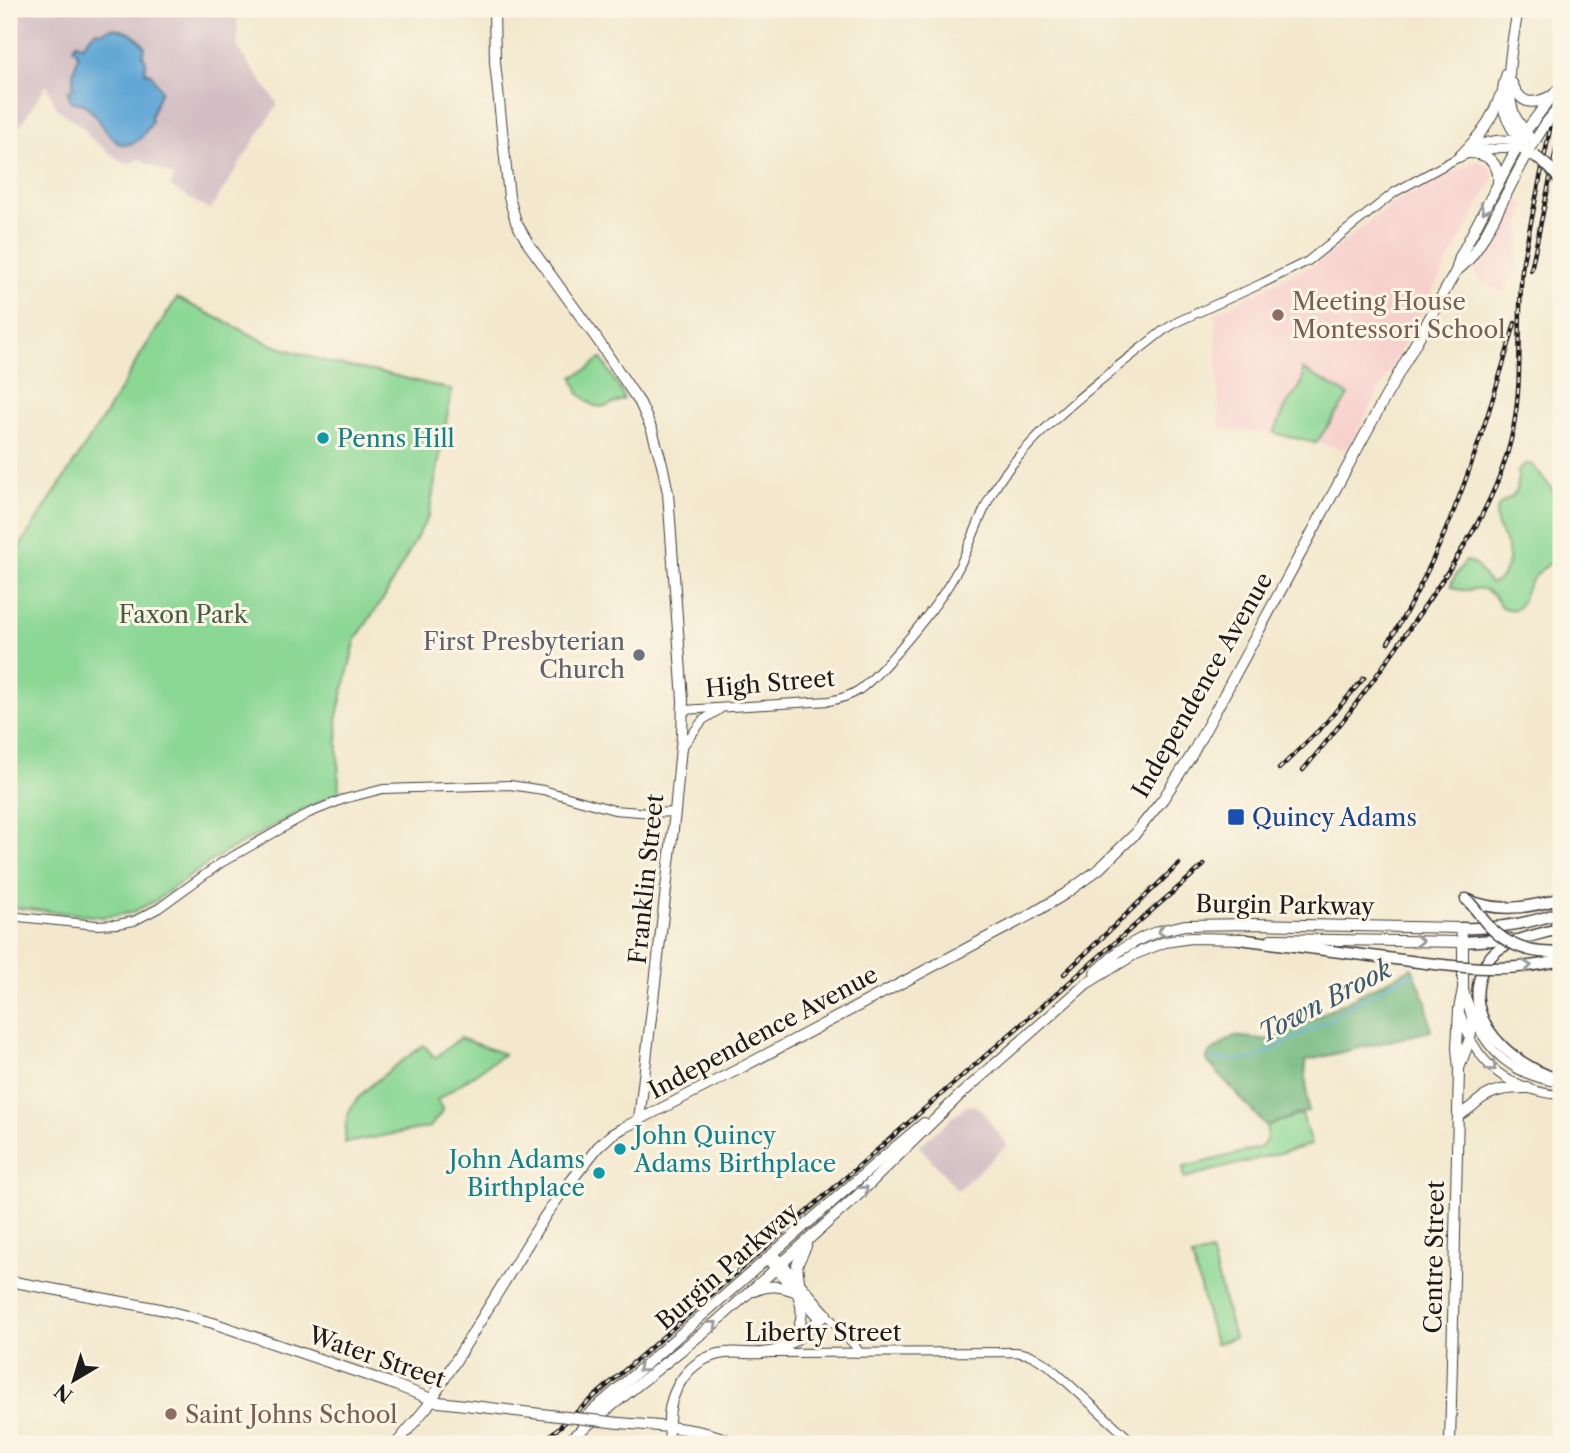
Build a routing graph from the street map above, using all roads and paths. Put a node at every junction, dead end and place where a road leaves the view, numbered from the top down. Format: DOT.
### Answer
graph roads {
  1 [pos="495,9"];
  2 [pos="1518,9"];
  3 [pos="1509,69"];
  4 [pos="1503,85"];
  5 [pos="1561,86"];
  6 [pos="1553,95"];
  7 [pos="1561,105"];
  8 [pos="1521,141"];
  9 [pos="1532,150"];
  10 [pos="1469,153"];
  11 [pos="1459,157"];
  12 [pos="1561,181"];
  13 [pos="1497,188"];
  14 [pos="1456,271"];
  15 [pos="725,708"];
  16 [pos="683,710"];
  17 [pos="682,747"];
  18 [pos="675,812"];
  19 [pos="1561,898"];
  20 [pos="1561,912"];
  21 [pos="9,916"];
  22 [pos="1461,928"];
  23 [pos="1561,929"];
  24 [pos="1542,934"];
  25 [pos="1239,939"];
  26 [pos="1463,942"];
  27 [pos="1561,952"];
  28 [pos="1561,960"];
  29 [pos="1086,984"];
  30 [pos="1464,1009"];
  31 [pos="1472,1034"];
  32 [pos="1457,1041"];
  33 [pos="1460,1070"];
  34 [pos="1561,1081"];
  35 [pos="1527,1088"];
  36 [pos="960,1095"];
  37 [pos="1561,1095"];
  38 [pos="1458,1115"];
  39 [pos="639,1120"];
  40 [pos="813,1236"];
  41 [pos="770,1256"];
  42 [pos="779,1266"];
  43 [pos="9,1281"];
  44 [pos="800,1290"];
  45 [pos="739,1301"];
  46 [pos="823,1316"];
  47 [pos="790,1344"];
  48 [pos="765,1353"];
  49 [pos="859,1353"];
  50 [pos="431,1400"];
  51 [pos="669,1428"];
  52 [pos="396,1444"];
  53 [pos="557,1444"];
  54 [pos="564,1444"];
  55 [pos="668,1444"];
  56 [pos="735,1444"];
  57 [pos="1135,1444"];
  58 [pos="1450,1444"];
  1 -- 16 [label="main road, Franklin Street"];
  2 -- 3 [label="main road"];
  3 -- 4 [label="main road"];
  3 -- 6 [label="main road"];
  3 -- 8 [label="main road"];
  4 -- 8 [label="main road"];
  4 -- 11 [label="main road"];
  5 -- 6 [label="main road, Independence Avenue, bridge"];
  6 -- 8 [label="main road, Independence Avenue"];
  7 -- 9 [label="main road, Independence Avenue, bridge"];
  8 -- 9 [label="main road"];
  8 -- 10 [label="street"];
  8 -- 11 [label="street"];
  8 -- 13 [label="main road, Independence Avenue"];
  9 -- 12 [label="highway, bridge"];
  9 -- 14 [label="main road, Independence Avenue"];
  10 -- 11 [label="street"];
  10 -- 13 [label="main road"];
  11 -- 15 [label="street, High Street"];
  13 -- 14 [label="main road, Independence Avenue, one-way"];
  14 -- 39 [label="main road, Independence Avenue"];
  15 -- 16 [label="street, High Street"];
  15 -- 17 [label="street"];
  16 -- 17 [label="main road, Franklin Street"];
  17 -- 18 [label="main road, Franklin Street"];
  18 -- 21 [label="street"];
  18 -- 39 [label="main road, Franklin Street"];
  19 -- 27 [label="highway, bridge"];
  20 -- 22 [label="highway"];
  22 -- 26 [label="main road, Centre Street"];
  22 -- 29 [label="main road, Burgin Parkway, one-way"];
  23 -- 24 [label="highway"];
  24 -- 26 [label="highway"];
  24 -- 34 [label="highway"];
  25 -- 26 [label="main road, Burgin Parkway, one-way"];
  25 -- 28 [label="highway, one-way, bridge"];
  25 -- 29 [label="main road, Burgin Parkway"];
  26 -- 30 [label="main road, Centre Street"];
  29 -- 36 [label="main road, Burgin Parkway"];
  30 -- 31 [label="main road, Centre Street"];
  30 -- 32 [label="main road, Centre Street"];
  31 -- 32 [label="main road"];
  31 -- 33 [label="main road, Centre Street"];
  31 -- 34 [label="street"];
  31 -- 35 [label="street, one-way"];
  32 -- 33 [label="main road, Centre Street"];
  33 -- 38 [label="main road, Centre Street"];
  35 -- 37 [label="street"];
  35 -- 38 [label="main road"];
  40 -- 36 [label="main road, Burgin Parkway, one-way"];
  36 -- 41 [label="main road, Burgin Parkway"];
  38 -- 58 [label="main road, Centre Street"];
  39 -- 50 [label="main road"];
  40 -- 42 [label="main road, Burgin Parkway"];
  40 -- 44 [label="main road"];
  41 -- 42 [label="main road"];
  41 -- 53 [label="main road, Burgin Parkway, one-way"];
  42 -- 44 [label="main road"];
  42 -- 45 [label="main road, Burgin Parkway"];
  43 -- 50 [label="main road, Water Street"];
  44 -- 45 [label="main road"];
  44 -- 46 [label="main road"];
  44 -- 47 [label="main road"];
  54 -- 45 [label="main road, Burgin Parkway, one-way"];
  46 -- 47 [label="main road"];
  46 -- 49 [label="street"];
  47 -- 48 [label="main road"];
  48 -- 49 [label="street, Liberty Street"];
  48 -- 51 [label="main road, Liberty Street"];
  49 -- 57 [label="street, Liberty Street"];
  50 -- 51 [label="main road, Water Street, bridge"];
  50 -- 52 [label="main road"];
  51 -- 55 [label="street"];
  51 -- 56 [label="main road, Water Street"];
}
